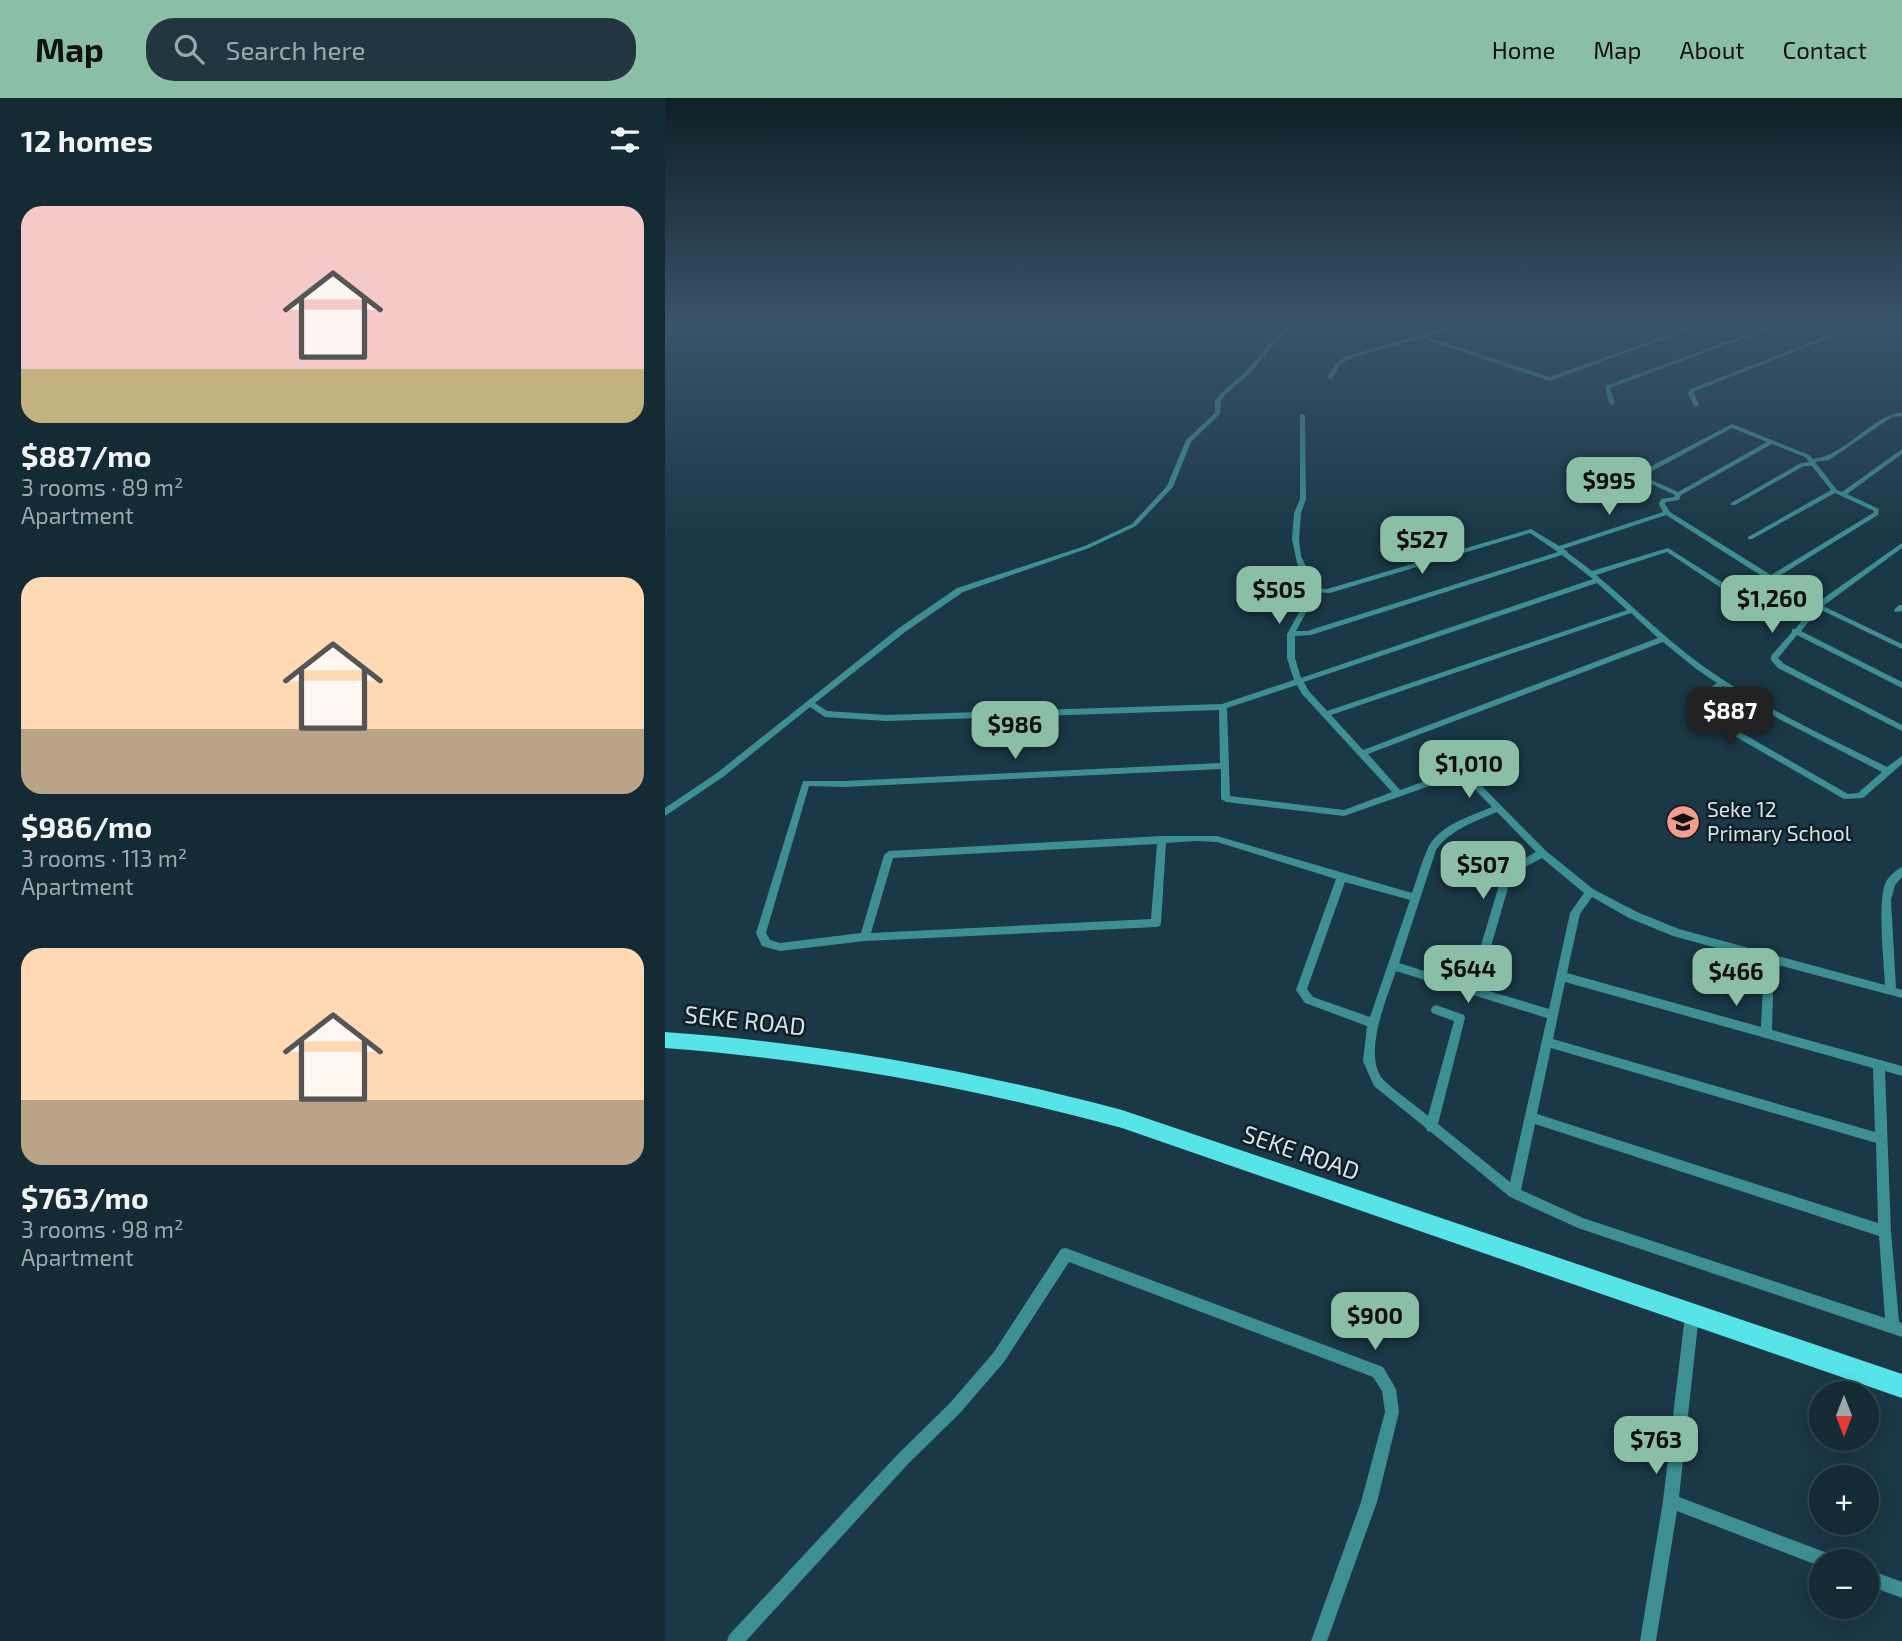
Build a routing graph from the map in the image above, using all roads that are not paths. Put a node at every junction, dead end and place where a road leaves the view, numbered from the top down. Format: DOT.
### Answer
graph roads {
  1 [pos="1221,395"];
  2 [pos="1610,395"];
  3 [pos="1692,395"];
  4 [pos="1612,403"];
  5 [pos="1696,405"];
  6 [pos="1902,414"];
  7 [pos="1302,415"];
  8 [pos="1772,442"];
  9 [pos="1902,451"];
  10 [pos="1599,458"];
  11 [pos="1812,462"];
  12 [pos="1637,476"];
  13 [pos="1835,491"];
  14 [pos="1678,494"];
  15 [pos="1843,494"];
  16 [pos="1733,504"];
  17 [pos="1667,513"];
  18 [pos="1750,538"];
  19 [pos="1902,545"];
  20 [pos="1562,550"];
  21 [pos="1590,574"];
  22 [pos="1771,578"];
  23 [pos="1598,580"];
  24 [pos="1784,583"];
  25 [pos="1309,590"];
  26 [pos="1818,606"];
  27 [pos="1631,611"];
  28 [pos="1795,631"];
  29 [pos="1291,634"];
  30 [pos="1665,638"];
  31 [pos="1902,647"];
  32 [pos="1298,682"];
  33 [pos="1722,683"];
  34 [pos="1902,685"];
  35 [pos="812,705"];
  36 [pos="1223,707"];
  37 [pos="1326,714"];
  38 [pos="1902,728"];
  39 [pos="1363,753"];
  40 [pos="1902,759"];
  41 [pos="1224,766"];
  42 [pos="1888,771"];
  43 [pos="1398,793"];
  44 [pos="1499,808"];
  45 [pos="665,813"];
  46 [pos="1162,839"];
  47 [pos="1543,853"];
  48 [pos="1902,871"];
  49 [pos="1342,877"];
  50 [pos="1590,892"];
  51 [pos="1416,898"];
  52 [pos="865,937"];
  53 [pos="1769,960"];
  54 [pos="1392,965"];
  55 [pos="1561,976"];
  56 [pos="1473,990"];
  57 [pos="1891,991"];
  58 [pos="1902,994"];
  59 [pos="1436,1010"];
  60 [pos="1552,1015"];
  61 [pos="1373,1023"];
  62 [pos="1766,1033"];
  63 [pos="665,1040"];
  64 [pos="1546,1042"];
  65 [pos="1879,1064"];
  66 [pos="1902,1071"];
  67 [pos="1530,1117"];
  68 [pos="1431,1127"];
  69 [pos="1881,1139"];
  70 [pos="1514,1193"];
  71 [pos="1885,1231"];
  72 [pos="1692,1315"];
  73 [pos="1898,1328"];
  74 [pos="1902,1386"];
  75 [pos="1671,1501"];
  76 [pos="1809,1554"];
  77 [pos="1879,1581"];
  78 [pos="1902,1590"];
  79 [pos="735,1641"];
  80 [pos="1319,1641"];
  81 [pos="1648,1641"];
  1 -- 35 [label="street"];
  2 -- 4 [label="street"];
  3 -- 5 [label="street"];
  6 -- 11 [label="street"];
  7 -- 25 [label="street"];
  8 -- 11 [label="street"];
  8 -- 12 [label="street"];
  8 -- 14 [label="street"];
  9 -- 15 [label="street"];
  10 -- 12 [label="street"];
  11 -- 13 [label="street"];
  11 -- 16 [label="street"];
  12 -- 14 [label="street"];
  13 -- 15 [label="street"];
  13 -- 18 [label="street"];
  14 -- 17 [label="street"];
  15 -- 22 [label="street"];
  17 -- 20 [label="street"];
  17 -- 22 [label="street"];
  19 -- 26 [label="street"];
  20 -- 21 [label="street"];
  20 -- 25 [label="street"];
  20 -- 29 [label="street"];
  21 -- 23 [label="street"];
  21 -- 24 [label="street"];
  22 -- 24 [label="street"];
  23 -- 27 [label="street"];
  23 -- 32 [label="street"];
  24 -- 26 [label="street"];
  25 -- 29 [label="street"];
  26 -- 28 [label="street"];
  26 -- 31 [label="street"];
  27 -- 30 [label="street"];
  27 -- 37 [label="street"];
  28 -- 34 [label="street"];
  28 -- 38 [label="street"];
  29 -- 32 [label="street"];
  30 -- 33 [label="street"];
  30 -- 39 [label="street"];
  32 -- 36 [label="street"];
  32 -- 37 [label="street"];
  33 -- 42 [label="street"];
  33 -- 42 [label="street"];
  35 -- 36 [label="street"];
  35 -- 45 [label="street"];
  36 -- 41 [label="street"];
  37 -- 39 [label="street"];
  39 -- 43 [label="street"];
  40 -- 42 [label="street"];
  41 -- 43 [label="street"];
  41 -- 52 [label="street"];
  43 -- 44 [label="street"];
  44 -- 47 [label="street"];
  44 -- 51 [label="street"];
  46 -- 49 [label="street"];
  46 -- 52 [label="street"];
  46 -- 52 [label="street"];
  47 -- 50 [label="street"];
  47 -- 56 [label="street"];
  48 -- 57 [label="street"];
  49 -- 51 [label="street"];
  49 -- 61 [label="street"];
  50 -- 53 [label="street"];
  50 -- 55 [label="street"];
  51 -- 54 [label="street"];
  53 -- 57 [label="street"];
  53 -- 62 [label="street"];
  54 -- 56 [label="street"];
  54 -- 61 [label="street"];
  55 -- 60 [label="street"];
  55 -- 62 [label="street"];
  56 -- 60 [label="street"];
  57 -- 58 [label="street"];
  59 -- 68 [label="street"];
  60 -- 64 [label="street"];
  61 -- 68 [label="street"];
  62 -- 65 [label="street"];
  63 -- 72 [label="main road, SEKE ROAD"];
  64 -- 67 [label="street"];
  64 -- 69 [label="street"];
  65 -- 66 [label="street"];
  65 -- 69 [label="street"];
  67 -- 70 [label="street"];
  67 -- 71 [label="street"];
  68 -- 70 [label="street"];
  69 -- 71 [label="street"];
  70 -- 73 [label="street"];
  71 -- 73 [label="street"];
  72 -- 74 [label="main road, SEKE ROAD"];
  72 -- 75 [label="street"];
  75 -- 76 [label="street"];
  75 -- 81 [label="street"];
  77 -- 78 [label="street"];
  79 -- 80 [label="street"];
}
